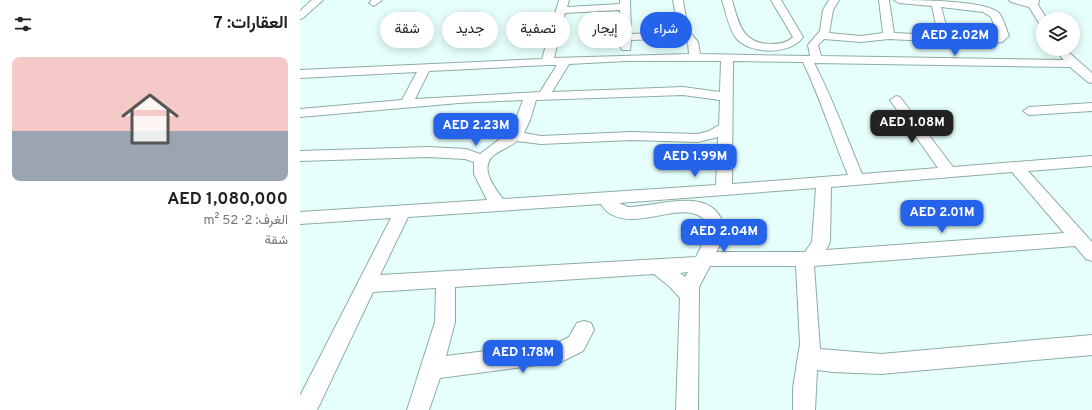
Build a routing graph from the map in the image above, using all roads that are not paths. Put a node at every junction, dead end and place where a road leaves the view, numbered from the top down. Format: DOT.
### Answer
graph roads {
  1 [pos="318,0"];
  2 [pos="678,0"];
  3 [pos="727,0"];
  4 [pos="776,0"];
  5 [pos="834,0"];
  6 [pos="884,0"];
  7 [pos="899,0"];
  8 [pos="1014,0"];
  9 [pos="1034,2"];
  10 [pos="624,4"];
  11 [pos="936,4"];
  12 [pos="975,4"];
  13 [pos="563,5"];
  14 [pos="680,12"];
  15 [pos="1039,12"];
  16 [pos="300,16"];
  17 [pos="822,36"];
  18 [pos="889,36"];
  19 [pos="944,38"];
  20 [pos="861,39"];
  21 [pos="956,39"];
  22 [pos="692,42"];
  23 [pos="792,43"];
  24 [pos="626,48"];
  25 [pos="1066,56"];
  26 [pos="695,57"];
  27 [pos="812,57"];
  28 [pos="626,58"];
  29 [pos="727,58"];
  30 [pos="565,61"];
  31 [pos="871,61"];
  32 [pos="547,62"];
  33 [pos="972,62"];
  34 [pos="1073,64"];
  35 [pos="425,68"];
  36 [pos="300,74"];
  37 [pos="1092,79"];
  38 [pos="538,95"];
  39 [pos="726,97"];
  40 [pos="896,100"];
  41 [pos="407,103"];
  42 [pos="1092,107"];
  43 [pos="1029,111"];
  44 [pos="300,113"];
  45 [pos="725,127"];
  46 [pos="514,136"];
  47 [pos="698,138"];
  48 [pos="724,148"];
  49 [pos="300,156"];
  50 [pos="483,160"];
  51 [pos="1092,161"];
  52 [pos="1016,167"];
  53 [pos="949,172"];
  54 [pos="857,179"];
  55 [pos="824,182"];
  56 [pos="724,190"];
  57 [pos="605,198"];
  58 [pos="499,205"];
  59 [pos="402,212"];
  60 [pos="302,221"];
  61 [pos="1078,239"];
  62 [pos="1092,254"];
  63 [pos="808,259"];
  64 [pos="704,261"];
  65 [pos="656,266"];
  66 [pos="446,279"];
  67 [pos="367,284"];
  68 [pos="689,294"];
  69 [pos="584,330"];
  70 [pos="1092,345"];
  71 [pos="809,358"];
  72 [pos="432,368"];
  73 [pos="305,410"];
  74 [pos="418,410"];
  75 [pos="687,410"];
  76 [pos="804,410"];
  1 -- 16 [label="street"];
  2 -- 14 [label="street"];
  3 -- 23 [label="street"];
  4 -- 23 [label="street"];
  5 -- 17 [label="street"];
  6 -- 18 [label="street"];
  7 -- 11 [label="street"];
  8 -- 9 [label="street"];
  9 -- 15 [label="street"];
  10 -- 13 [label="street"];
  11 -- 12 [label="street"];
  11 -- 19 [label="street"];
  12 -- 21 [label="street"];
  13 -- 32 [label="street"];
  17 -- 20 [label="street"];
  17 -- 27 [label="street"];
  18 -- 19 [label="street"];
  18 -- 20 [label="street"];
  19 -- 21 [label="street"];
  20 -- 31 [label="street"];
  21 -- 33 [label="street"];
  22 -- 26 [label="street"];
  23 -- 27 [label="street"];
  24 -- 28 [label="street"];
  25 -- 34 [label="street"];
  26 -- 28 [label="street"];
  26 -- 29 [label="street"];
  27 -- 29 [label="street"];
  27 -- 31 [label="street"];
  27 -- 54 [label="street"];
  28 -- 30 [label="street"];
  29 -- 39 [label="street"];
  30 -- 32 [label="street"];
  30 -- 38 [label="street"];
  31 -- 33 [label="street"];
  32 -- 35 [label="street"];
  33 -- 34 [label="street"];
  34 -- 37 [label="street"];
  35 -- 36 [label="street"];
  35 -- 41 [label="street"];
  38 -- 39 [label="street"];
  38 -- 41 [label="street"];
  38 -- 46 [label="street"];
  39 -- 45 [label="street"];
  40 -- 53 [label="street"];
  41 -- 44 [label="street"];
  42 -- 43 [label="street"];
  45 -- 47 [label="street"];
  45 -- 48 [label="street"];
  46 -- 47 [label="street"];
  46 -- 50 [label="street"];
  47 -- 48 [label="street"];
  48 -- 56 [label="street"];
  49 -- 50 [label="street"];
  50 -- 58 [label="street"];
  51 -- 52 [label="street"];
  52 -- 53 [label="street"];
  52 -- 61 [label="street"];
  53 -- 54 [label="street"];
  54 -- 55 [label="street"];
  55 -- 56 [label="street"];
  55 -- 63 [label="street"];
  56 -- 57 [label="street"];
  57 -- 58 [label="street"];
  57 -- 64 [label="street"];
  58 -- 59 [label="street"];
  59 -- 60 [label="street"];
  59 -- 67 [label="street"];
  61 -- 62 [label="street"];
  61 -- 63 [label="street"];
  63 -- 64 [label="street"];
  63 -- 71 [label="street"];
  64 -- 65 [label="street"];
  64 -- 68 [label="street"];
  65 -- 66 [label="street"];
  65 -- 68 [label="street"];
  66 -- 67 [label="street"];
  66 -- 72 [label="street"];
  67 -- 73 [label="street"];
  68 -- 75 [label="street"];
  69 -- 72 [label="street"];
  70 -- 71 [label="street"];
  71 -- 76 [label="street"];
  72 -- 74 [label="street"];
}
